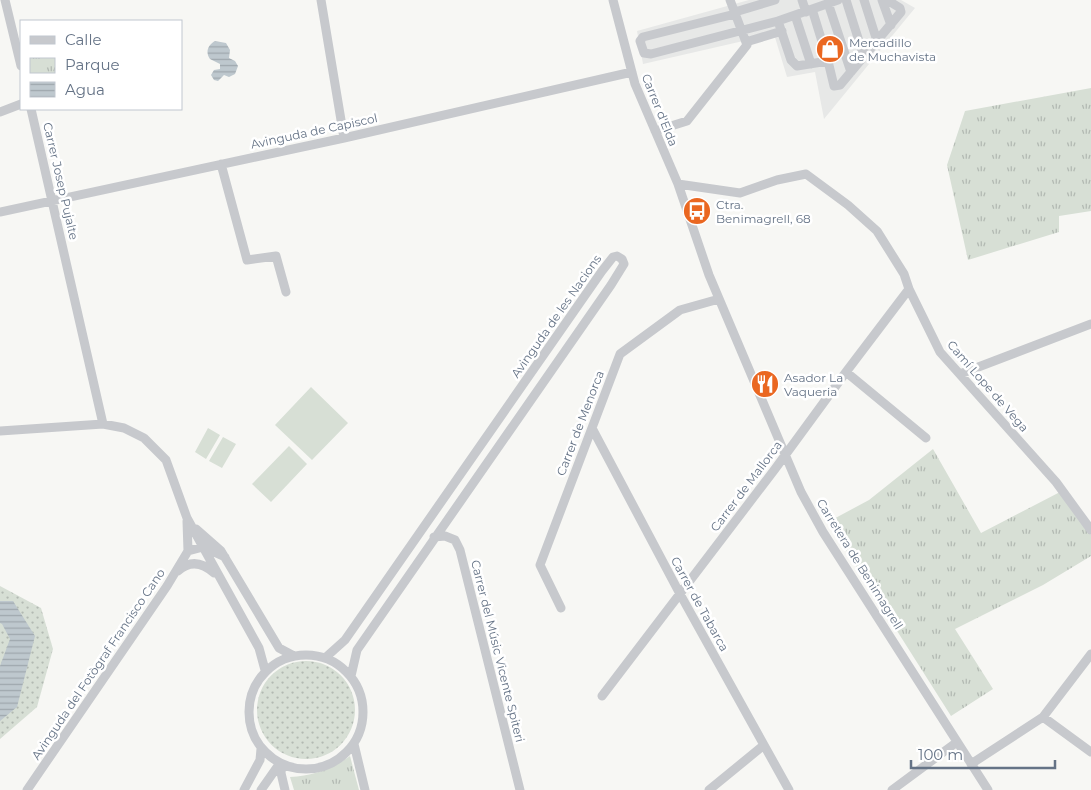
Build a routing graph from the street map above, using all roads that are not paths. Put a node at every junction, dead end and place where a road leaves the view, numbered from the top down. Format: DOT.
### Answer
graph roads {
  1 [pos="5,0"];
  2 [pos="321,0"];
  3 [pos="613,0"];
  4 [pos="730,0"];
  5 [pos="775,0"];
  6 [pos="802,0"];
  7 [pos="838,0"];
  8 [pos="846,0"];
  9 [pos="864,0"];
  10 [pos="882,0"];
  11 [pos="887,0"];
  12 [pos="828,4"];
  13 [pos="809,10"];
  14 [pos="735,13"];
  15 [pos="795,15"];
  16 [pos="778,21"];
  17 [pos="890,25"];
  18 [pos="782,31"];
  19 [pos="742,32"];
  20 [pos="877,41"];
  21 [pos="746,42"];
  22 [pos="864,57"];
  23 [pos="828,61"];
  24 [pos="20,62"];
  25 [pos="811,64"];
  26 [pos="632,72"];
  27 [pos="851,72"];
  28 [pos="20,104"];
  29 [pos="32,110"];
  30 [pos="0,112"];
  31 [pos="655,131"];
  32 [pos="344,138"];
  33 [pos="221,164"];
  34 [pos="678,184"];
  35 [pos="682,198"];
  36 [pos="53,200"];
  37 [pos="0,212"];
  38 [pos="910,289"];
  39 [pos="286,292"];
  40 [pos="720,299"];
  41 [pos="1091,324"];
  42 [pos="846,372"];
  43 [pos="960,374"];
  44 [pos="103,424"];
  45 [pos="592,428"];
  46 [pos="0,431"];
  47 [pos="926,438"];
  48 [pos="785,455"];
  49 [pos="187,518"];
  50 [pos="1091,530"];
  51 [pos="434,537"];
  52 [pos="202,547"];
  53 [pos="188,552"];
  54 [pos="223,554"];
  55 [pos="174,575"];
  56 [pos="220,578"];
  57 [pos="680,594"];
  58 [pos="561,608"];
  59 [pos="1091,654"];
  60 [pos="294,656"];
  61 [pos="326,658"];
  62 [pos="266,670"];
  63 [pos="351,676"];
  64 [pos="602,696"];
  65 [pos="1043,717"];
  66 [pos="957,742"];
  67 [pos="354,744"];
  68 [pos="764,745"];
  69 [pos="261,749"];
  70 [pos="1091,752"];
  71 [pos="281,764"];
  72 [pos="971,764"];
  73 [pos="27,790"];
  74 [pos="244,790"];
  75 [pos="261,790"];
  76 [pos="286,790"];
  77 [pos="365,790"];
  78 [pos="520,790"];
  79 [pos="709,790"];
  80 [pos="790,790"];
  81 [pos="892,790"];
  82 [pos="988,790"];
  1 -- 24 [label="street"];
  2 -- 32 [label="street"];
  3 -- 26 [label="street, Carrer d'Elda"];
  4 -- 14 [label="street"];
  5 -- 14 [label="street"];
  6 -- 13 [label="street"];
  7 -- 12 [label="street"];
  8 -- 22 [label="street"];
  9 -- 20 [label="street"];
  10 -- 17 [label="street"];
  11 -- 17 [label="street"];
  12 -- 13 [label="street"];
  12 -- 27 [label="street"];
  13 -- 15 [label="street"];
  13 -- 23 [label="street"];
  14 -- 19 [label="street"];
  14 -- 19 [label="street"];
  15 -- 16 [label="street"];
  15 -- 25 [label="street"];
  16 -- 18 [label="street"];
  16 -- 19 [label="street"];
  17 -- 20 [label="street"];
  18 -- 21 [label="street"];
  18 -- 25 [label="street"];
  19 -- 21 [label="street"];
  20 -- 22 [label="street"];
  21 -- 31 [label="street"];
  22 -- 27 [label="street"];
  23 -- 25 [label="street"];
  23 -- 27 [label="street"];
  26 -- 31 [label="street, Carrer d'Elda"];
  26 -- 32 [label="street, Avinguda de Capiscol"];
  28 -- 30 [label="street"];
  29 -- 36 [label="street, Carrer Josep Pujalte"];
  31 -- 34 [label="street, Carrer d'Elda"];
  32 -- 33 [label="street, Avinguda de Capiscol"];
  33 -- 36 [label="street, Avinguda de Capiscol"];
  33 -- 39 [label="street"];
  34 -- 35 [label="street, Carrer d'Elda"];
  34 -- 38 [label="street, Camí Lope de Vega"];
  35 -- 40 [label="street, Carretera de Benimagrell"];
  36 -- 37 [label="street, Avinguda de Capiscol"];
  36 -- 44 [label="street, Carrer Josep Pujalte"];
  38 -- 42 [label="street, Carrer de Mallorca"];
  38 -- 43 [label="street, Camí Lope de Vega"];
  40 -- 45 [label="street, Carrer de Menorca"];
  40 -- 48 [label="street, Carretera de Benimagrell"];
  41 -- 43 [label="street"];
  42 -- 47 [label="street"];
  42 -- 48 [label="street, Carrer de Mallorca"];
  43 -- 50 [label="street, Camí Lope de Vega"];
  44 -- 46 [label="street"];
  44 -- 49 [label="street"];
  45 -- 57 [label="street, Carrer de Tabarca"];
  45 -- 58 [label="street, Carrer de Menorca"];
  48 -- 57 [label="street, Carrer de Mallorca"];
  48 -- 66 [label="street, Carretera de Benimagrell"];
  49 -- 52 [label="street"];
  49 -- 53 [label="street"];
  49 -- 54 [label="street"];
  51 -- 61 [label="street, Avinguda de les Nacions"];
  51 -- 63 [label="street, Avinguda de les Nacions"];
  51 -- 78 [label="street, Carrer del Músic Vicente Spiteri"];
  52 -- 53 [label="street"];
  52 -- 54 [label="street"];
  52 -- 56 [label="street"];
  53 -- 55 [label="street, Avinguda del Fotògraf Francisco Cano"];
  54 -- 60 [label="street"];
  55 -- 56 [label="street"];
  55 -- 73 [label="street, Avinguda del Fotògraf Francisco Cano"];
  56 -- 62 [label="street"];
  57 -- 64 [label="street, Carrer de Mallorca"];
  57 -- 68 [label="street, Carrer de Tabarca"];
  59 -- 65 [label="street"];
  60 -- 61 [label="street"];
  60 -- 62 [label="street"];
  61 -- 63 [label="street"];
  62 -- 69 [label="street"];
  63 -- 67 [label="street"];
  65 -- 70 [label="street"];
  65 -- 72 [label="street"];
  66 -- 72 [label="street, Carretera de Benimagrell"];
  66 -- 81 [label="street"];
  67 -- 71 [label="street"];
  67 -- 77 [label="street"];
  68 -- 79 [label="street"];
  68 -- 80 [label="street, Carrer de Tabarca"];
  69 -- 71 [label="street"];
  69 -- 74 [label="street"];
  71 -- 75 [label="street"];
  71 -- 76 [label="street"];
  72 -- 82 [label="street, Carretera de Benimagrell"];
}
